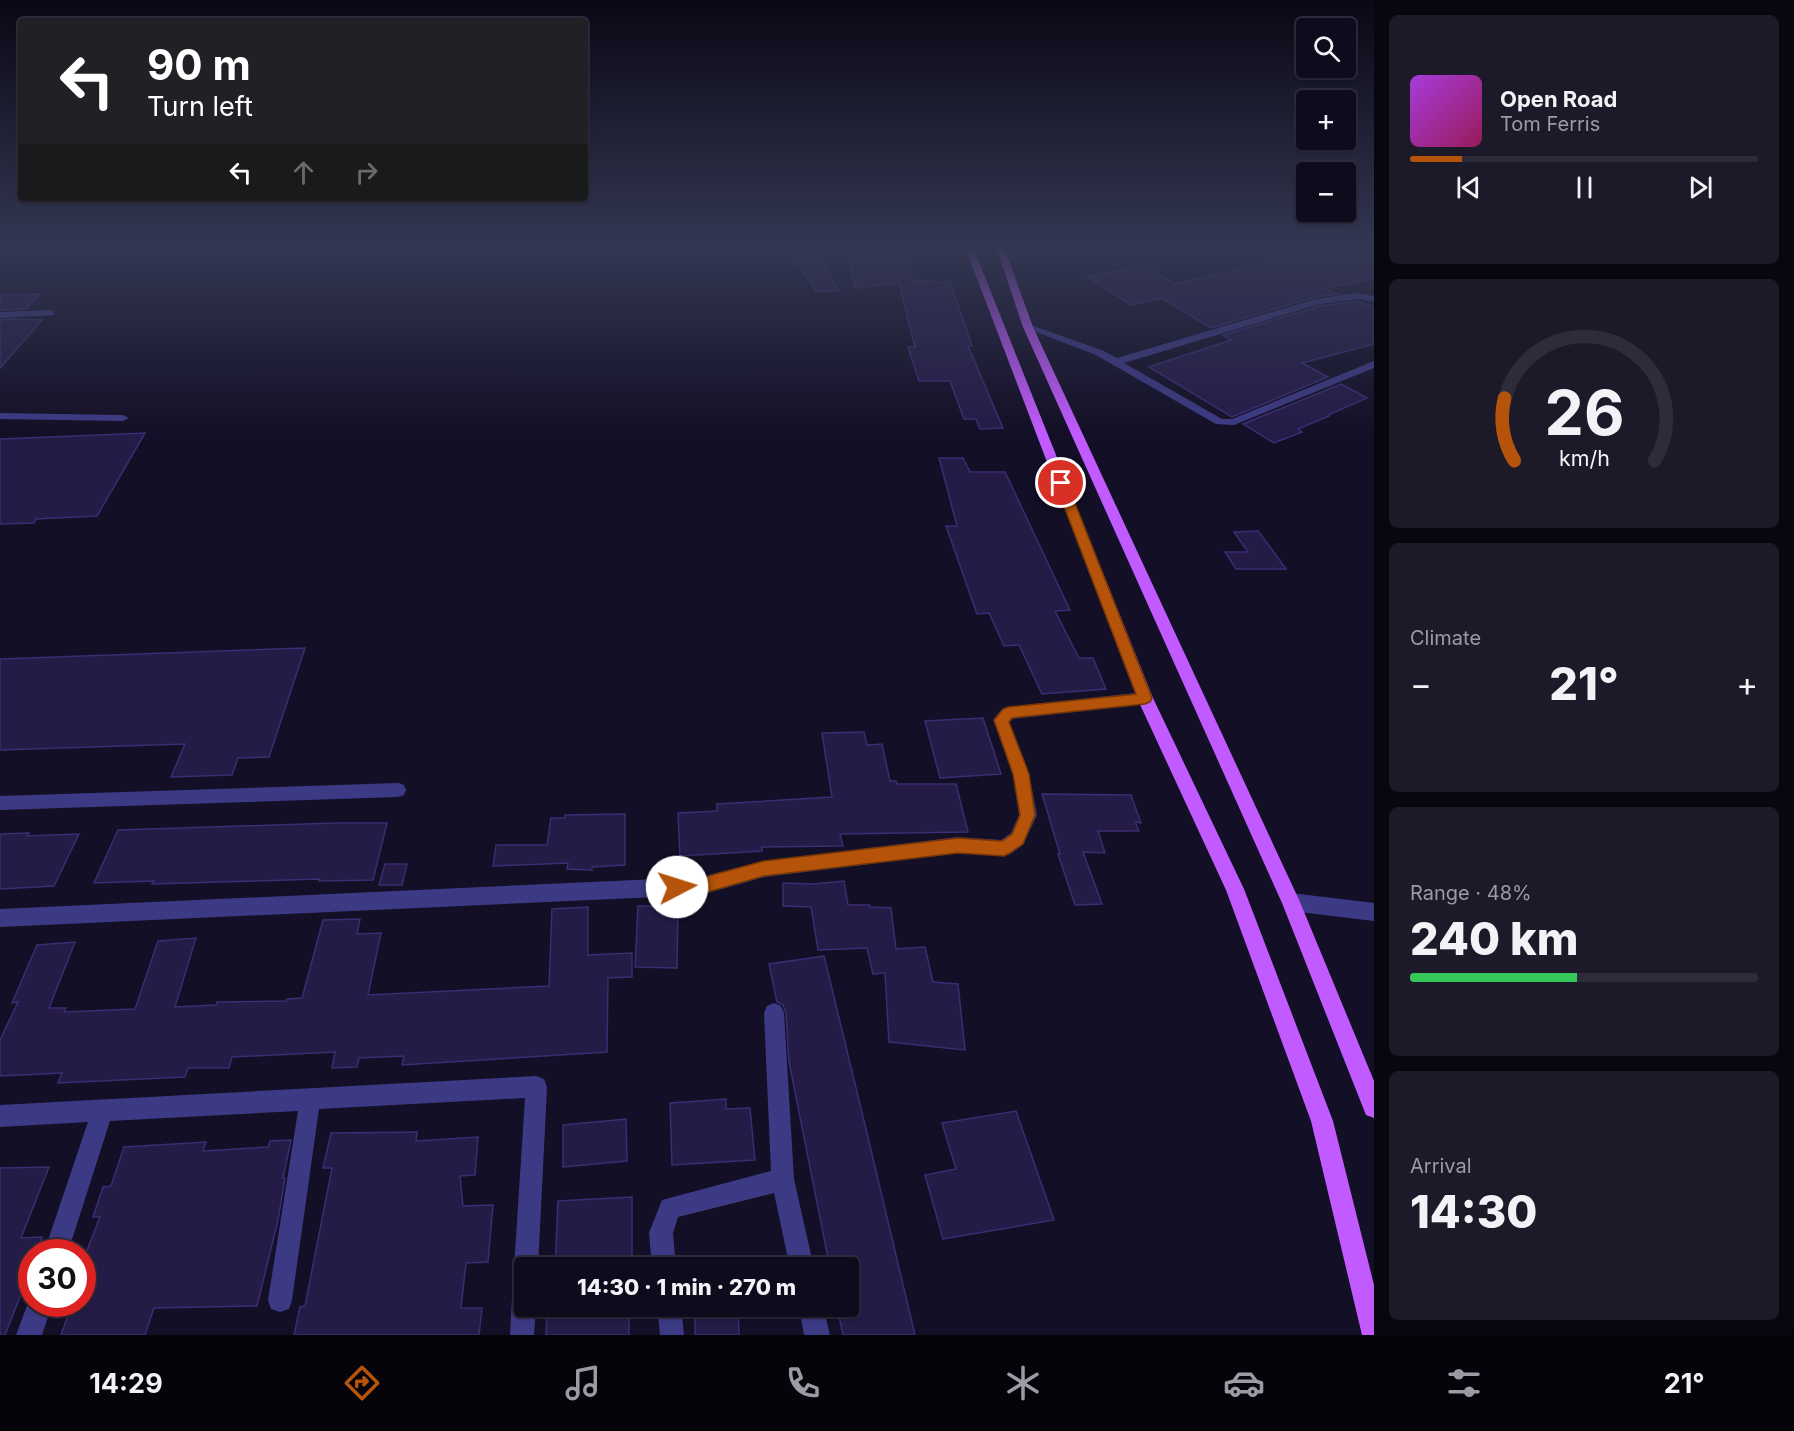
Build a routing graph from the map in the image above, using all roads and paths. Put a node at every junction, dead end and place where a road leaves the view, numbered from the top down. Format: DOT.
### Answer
graph roads {
  1 [pos="993,309"];
  2 [pos="1022,309"];
  3 [pos="1294,309"];
  4 [pos="51,313"];
  5 [pos="0,315"];
  6 [pos="1028,327"];
  7 [pos="1116,362"];
  8 [pos="1374,364"];
  9 [pos="0,416"];
  10 [pos="123,418"];
  11 [pos="1145,698"];
  12 [pos="398,790"];
  13 [pos="0,803"];
  14 [pos="1291,903"];
  15 [pos="1374,912"];
  16 [pos="0,918"];
  17 [pos="774,1013"];
  18 [pos="310,1100"];
  19 [pos="1374,1107"];
  20 [pos="103,1110"];
  21 [pos="0,1116"];
  22 [pos="783,1179"];
  23 [pos="60,1239"];
  24 [pos="527,1257"];
  25 [pos="663,1257"];
  26 [pos="800,1257"];
  27 [pos="280,1300"];
  28 [pos="35,1317"];
  29 [pos="523,1317"];
  30 [pos="670,1317"];
  31 [pos="813,1317"];
  32 [pos="29,1335"];
  33 [pos="522,1335"];
  34 [pos="672,1335"];
  35 [pos="817,1335"];
  36 [pos="1374,1335"];
  1 -- 11 [label="main road"];
  2 -- 6 [label="main road"];
  3 -- 7 [label="street"];
  4 -- 5 [label="street"];
  6 -- 7 [label="street"];
  6 -- 14 [label="main road"];
  7 -- 8 [label="street"];
  9 -- 10 [label="street"];
  11 -- 16 [label="street"];
  11 -- 36 [label="main road"];
  12 -- 13 [label="street"];
  14 -- 15 [label="street"];
  14 -- 19 [label="main road"];
  17 -- 22 [label="street"];
  18 -- 20 [label="street"];
  18 -- 24 [label="street"];
  18 -- 27 [label="street"];
  20 -- 21 [label="street"];
  20 -- 23 [label="street"];
  22 -- 25 [label="street"];
  22 -- 26 [label="street"];
  28 -- 32 [label="street"];
  29 -- 33 [label="street"];
  30 -- 34 [label="street"];
  31 -- 35 [label="street"];
}
